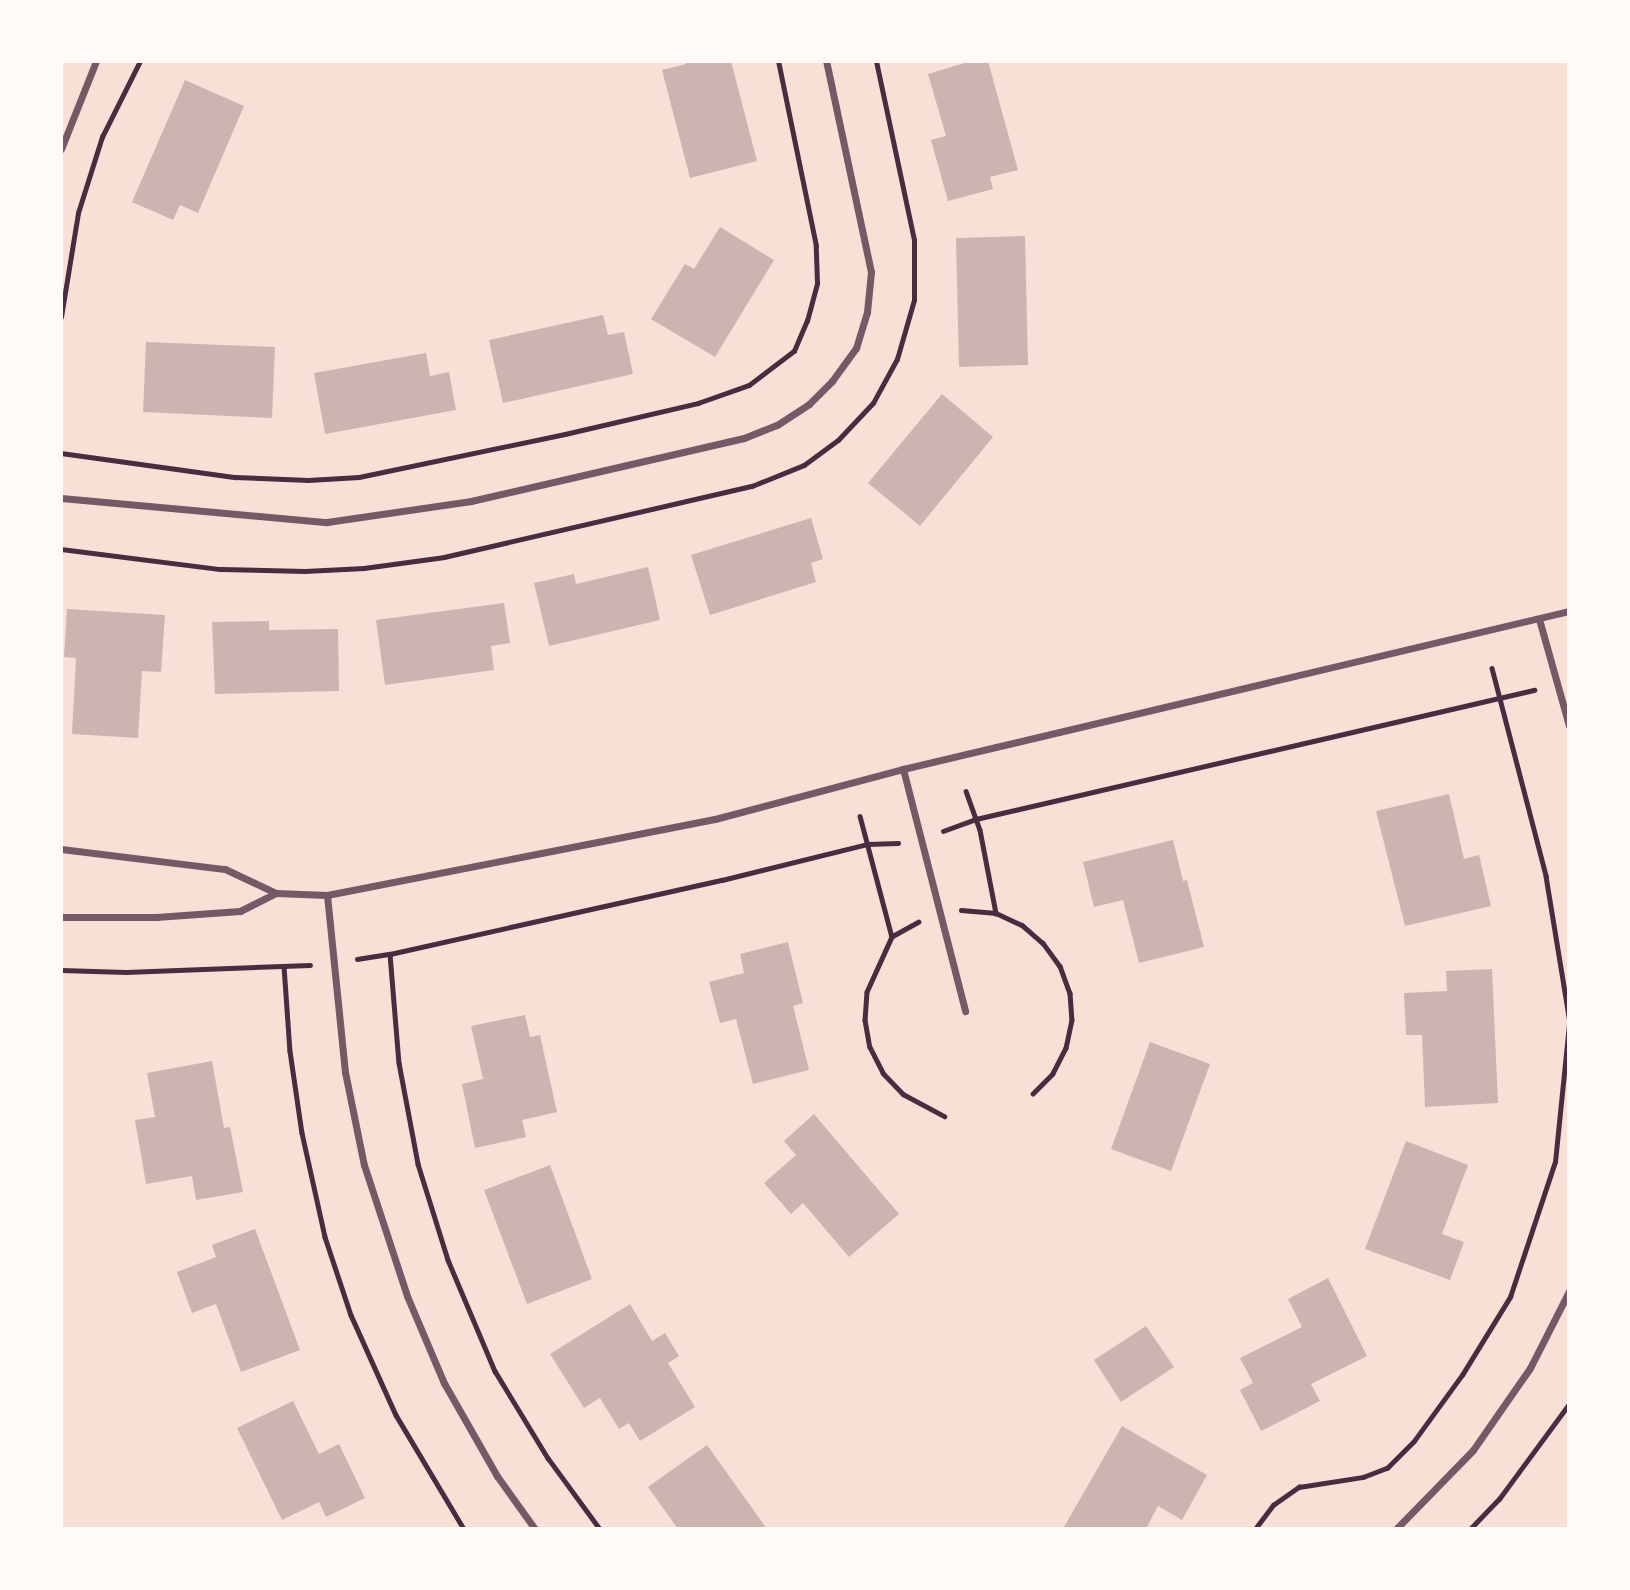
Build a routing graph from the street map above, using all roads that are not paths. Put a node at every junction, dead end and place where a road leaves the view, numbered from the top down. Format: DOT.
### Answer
graph roads {
  1 [pos="96,61"];
  2 [pos="826,61"];
  3 [pos="61,149"];
  4 [pos="61,498"];
  5 [pos="1569,611"];
  6 [pos="1539,619"];
  7 [pos="1569,726"];
  8 [pos="903,769"];
  9 [pos="61,849"];
  10 [pos="276,893"];
  11 [pos="327,895"];
  12 [pos="61,916"];
  13 [pos="965,1010"];
  14 [pos="1569,1292"];
  15 [pos="535,1529"];
  16 [pos="1396,1529"];
  1 -- 3 [label="street"];
  2 -- 4 [label="street"];
  5 -- 6 [label="street"];
  6 -- 7 [label="street"];
  6 -- 8 [label="street"];
  8 -- 11 [label="street"];
  8 -- 13 [label="street"];
  9 -- 10 [label="street"];
  10 -- 11 [label="street"];
  10 -- 12 [label="street"];
  11 -- 15 [label="street"];
  14 -- 16 [label="street"];
}
